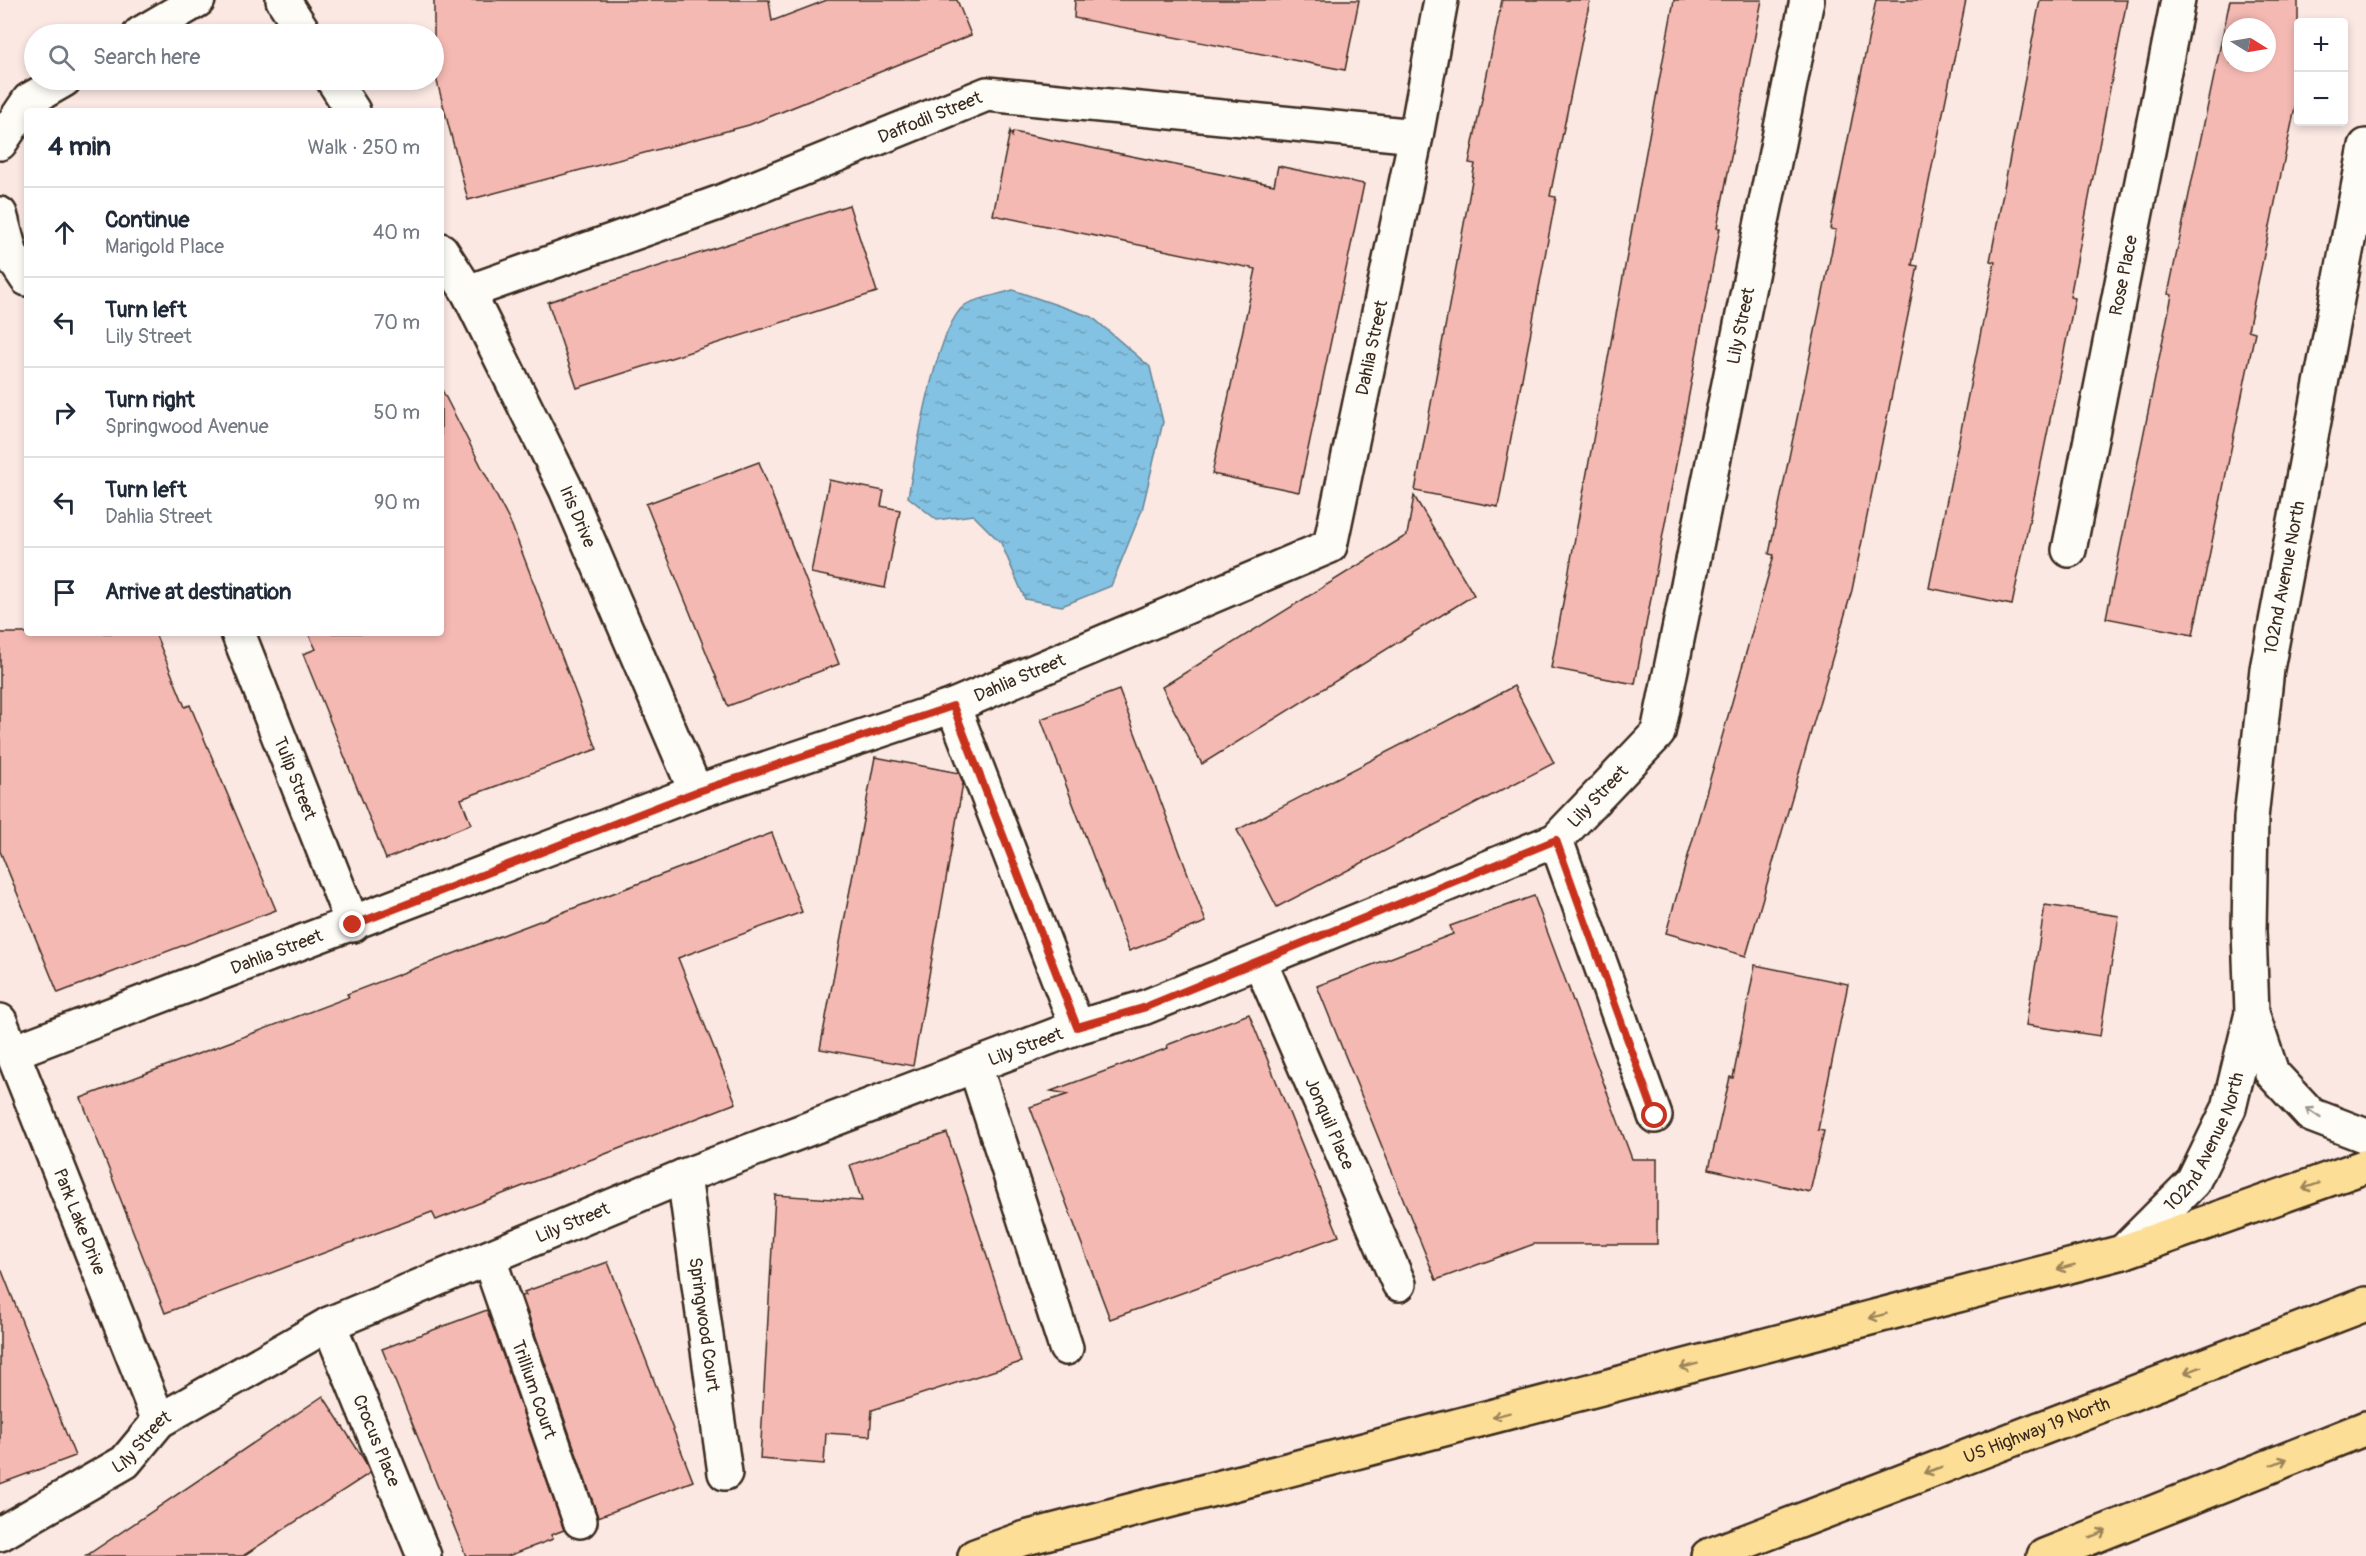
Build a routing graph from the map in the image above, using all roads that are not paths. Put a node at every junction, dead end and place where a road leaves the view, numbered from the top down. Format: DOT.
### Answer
graph roads {
  1 [pos="198,0"];
  2 [pos="283,0"];
  3 [pos="1441,0"];
  4 [pos="1807,0"];
  5 [pos="2178,0"];
  6 [pos="157,24"];
  7 [pos="299,24"];
  8 [pos="46,90"];
  9 [pos="339,90"];
  10 [pos="351,108"];
  11 [pos="1416,136"];
  12 [pos="0,142"];
  13 [pos="2366,146"];
  14 [pos="0,214"];
  15 [pos="444,255"];
  16 [pos="24,274"];
  17 [pos="468,292"];
  18 [pos="2069,550"];
  19 [pos="238,636"];
  20 [pos="953,706"];
  21 [pos="696,792"];
  22 [pos="1556,840"];
  23 [pos="353,925"];
  24 [pos="1260,962"];
  25 [pos="2252,1013"];
  26 [pos="0,1021"];
  27 [pos="1077,1027"];
  28 [pos="13,1052"];
  29 [pos="975,1066"];
  30 [pos="1655,1116"];
  31 [pos="2366,1136"];
  32 [pos="2366,1166"];
  33 [pos="684,1176"];
  34 [pos="2123,1252"];
  35 [pos="489,1259"];
  36 [pos="1399,1284"];
  37 [pos="2366,1291"];
  38 [pos="2366,1304"];
  39 [pos="329,1324"];
  40 [pos="1066,1348"];
  41 [pos="2248,1350"];
  42 [pos="159,1421"];
  43 [pos="2366,1428"];
  44 [pos="725,1473"];
  45 [pos="580,1521"];
  46 [pos="0,1534"];
  47 [pos="424,1556"];
  48 [pos="975,1556"];
  49 [pos="1708,1556"];
  50 [pos="2044,1556"];
  1 -- 6 [label="street"];
  2 -- 7 [label="street"];
  3 -- 11 [label="street, Dahlia Street"];
  4 -- 22 [label="street, Lily Street"];
  5 -- 18 [label="street, Rose Place"];
  8 -- 12 [label="street"];
  9 -- 10 [label="street"];
  11 -- 17 [label="street, Daffodil Street"];
  11 -- 20 [label="street, Dahlia Street"];
  13 -- 25 [label="street, 102nd Avenue North"];
  14 -- 16 [label="street"];
  15 -- 17 [label="street, Iris Drive"];
  17 -- 21 [label="street, Iris Drive"];
  19 -- 23 [label="street, Tulip Street"];
  20 -- 21 [label="street, Dahlia Street"];
  20 -- 27 [label="street"];
  21 -- 23 [label="street, Dahlia Street"];
  22 -- 24 [label="street, Lily Street"];
  22 -- 30 [label="street"];
  23 -- 28 [label="street, Dahlia Street"];
  24 -- 27 [label="street, Lily Street"];
  24 -- 36 [label="street, Jonquil Place"];
  31 -- 25 [label="street, 102nd Avenue North, one-way"];
  25 -- 34 [label="street, 102nd Avenue North"];
  26 -- 28 [label="street, Park Lake Drive"];
  27 -- 29 [label="street, Lily Street"];
  28 -- 42 [label="street, Park Lake Drive"];
  29 -- 33 [label="street, Lily Street"];
  29 -- 40 [label="street"];
  32 -- 34 [label="main road, one-way"];
  33 -- 35 [label="street, Lily Street"];
  33 -- 44 [label="street, Springwood Court"];
  34 -- 48 [label="main road, one-way"];
  35 -- 39 [label="street, Lily Street"];
  35 -- 45 [label="street, Trillium Court"];
  37 -- 41 [label="main road"];
  38 -- 41 [label="main road, US Highway 19 North"];
  39 -- 42 [label="street, Lily Street"];
  39 -- 47 [label="street, Crocus Place"];
  41 -- 49 [label="main road, US Highway 19 North, one-way"];
  42 -- 46 [label="street, Lily Street"];
  50 -- 43 [label="main road, one-way"];
}
